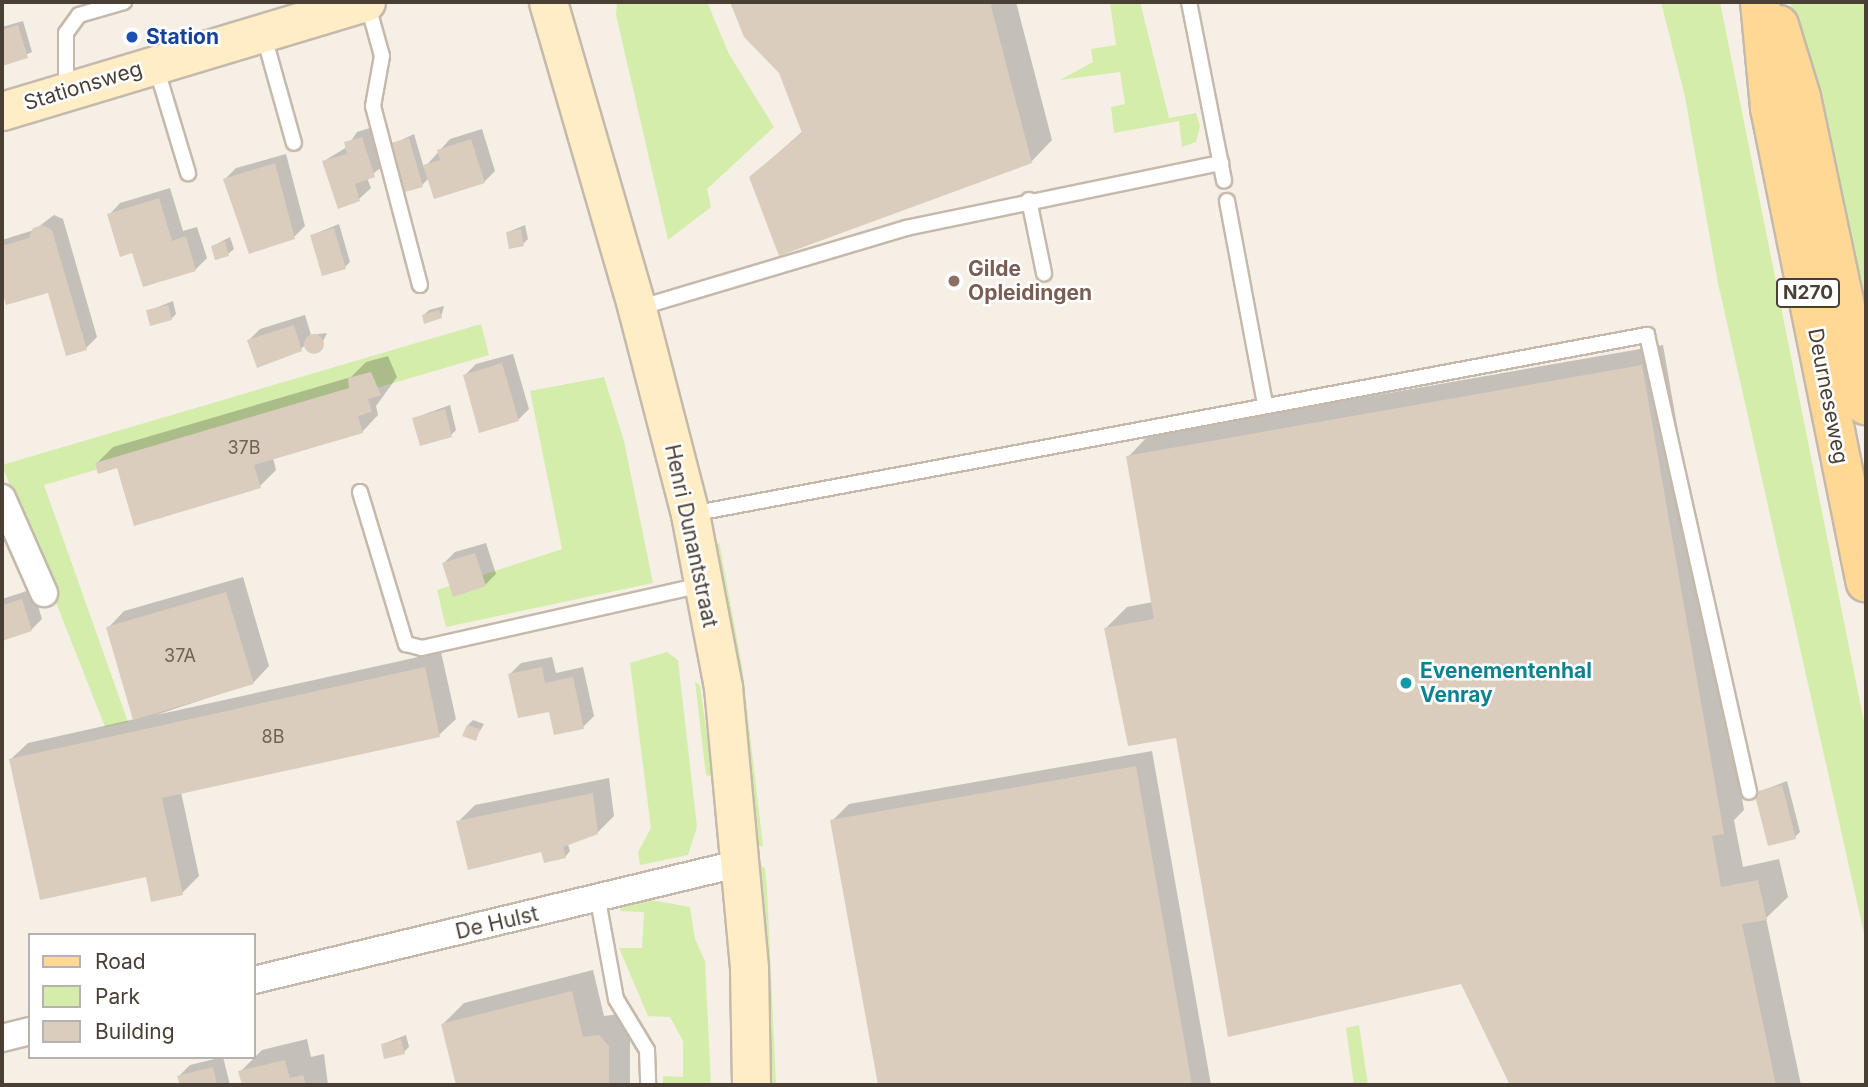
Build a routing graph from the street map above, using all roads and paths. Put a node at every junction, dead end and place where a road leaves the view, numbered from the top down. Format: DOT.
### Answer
graph roads {
  1 [pos="124,2"];
  2 [pos="367,2"];
  3 [pos="548,2"];
  4 [pos="1189,2"];
  5 [pos="1760,2"];
  6 [pos="1772,2"];
  7 [pos="263,32"];
  8 [pos="156,64"];
  9 [pos="66,91"];
  10 [pos="2,111"];
  11 [pos="294,143"];
  12 [pos="1220,163"];
  13 [pos="188,173"];
  14 [pos="1224,181"];
  15 [pos="1029,200"];
  16 [pos="1227,201"];
  17 [pos="1044,273"];
  18 [pos="420,285"];
  19 [pos="636,309"];
  20 [pos="1265,405"];
  21 [pos="1866,405"];
  22 [pos="360,492"];
  23 [pos="2,498"];
  24 [pos="690,514"];
  25 [pos="1866,582"];
  26 [pos="703,585"];
  27 [pos="44,593"];
  28 [pos="1749,792"];
  29 [pos="739,864"];
  30 [pos="598,900"];
  31 [pos="256,980"];
  32 [pos="28,1032"];
  33 [pos="2,1038"];
  34 [pos="648,1085"];
  35 [pos="751,1085"];
  1 -- 9 [label="lane"];
  2 -- 7 [label="street, Stationsweg"];
  2 -- 18 [label="lane"];
  3 -- 19 [label="street, Henri Dunantstraat"];
  4 -- 12 [label="lane"];
  5 -- 25 [label="main road, Deurneseweg / N270"];
  6 -- 21 [label="main road, Deurneseweg / N270"];
  7 -- 8 [label="street, Stationsweg"];
  7 -- 11 [label="lane"];
  8 -- 9 [label="street, Stationsweg"];
  8 -- 13 [label="lane"];
  9 -- 10 [label="street, Stationsweg"];
  12 -- 14 [label="lane"];
  12 -- 15 [label="lane"];
  15 -- 17 [label="lane"];
  15 -- 19 [label="lane"];
  16 -- 20 [label="lane"];
  19 -- 24 [label="street, Henri Dunantstraat"];
  20 -- 24 [label="lane"];
  20 -- 28 [label="lane"];
  22 -- 26 [label="lane"];
  23 -- 27 [label="street"];
  24 -- 26 [label="street, Henri Dunantstraat"];
  26 -- 29 [label="street, Henri Dunantstraat"];
  29 -- 30 [label="street, De Hulst"];
  29 -- 35 [label="street, Henri Dunantstraat"];
  30 -- 31 [label="street, De Hulst"];
  30 -- 34 [label="lane"];
  32 -- 33 [label="street"];
}
